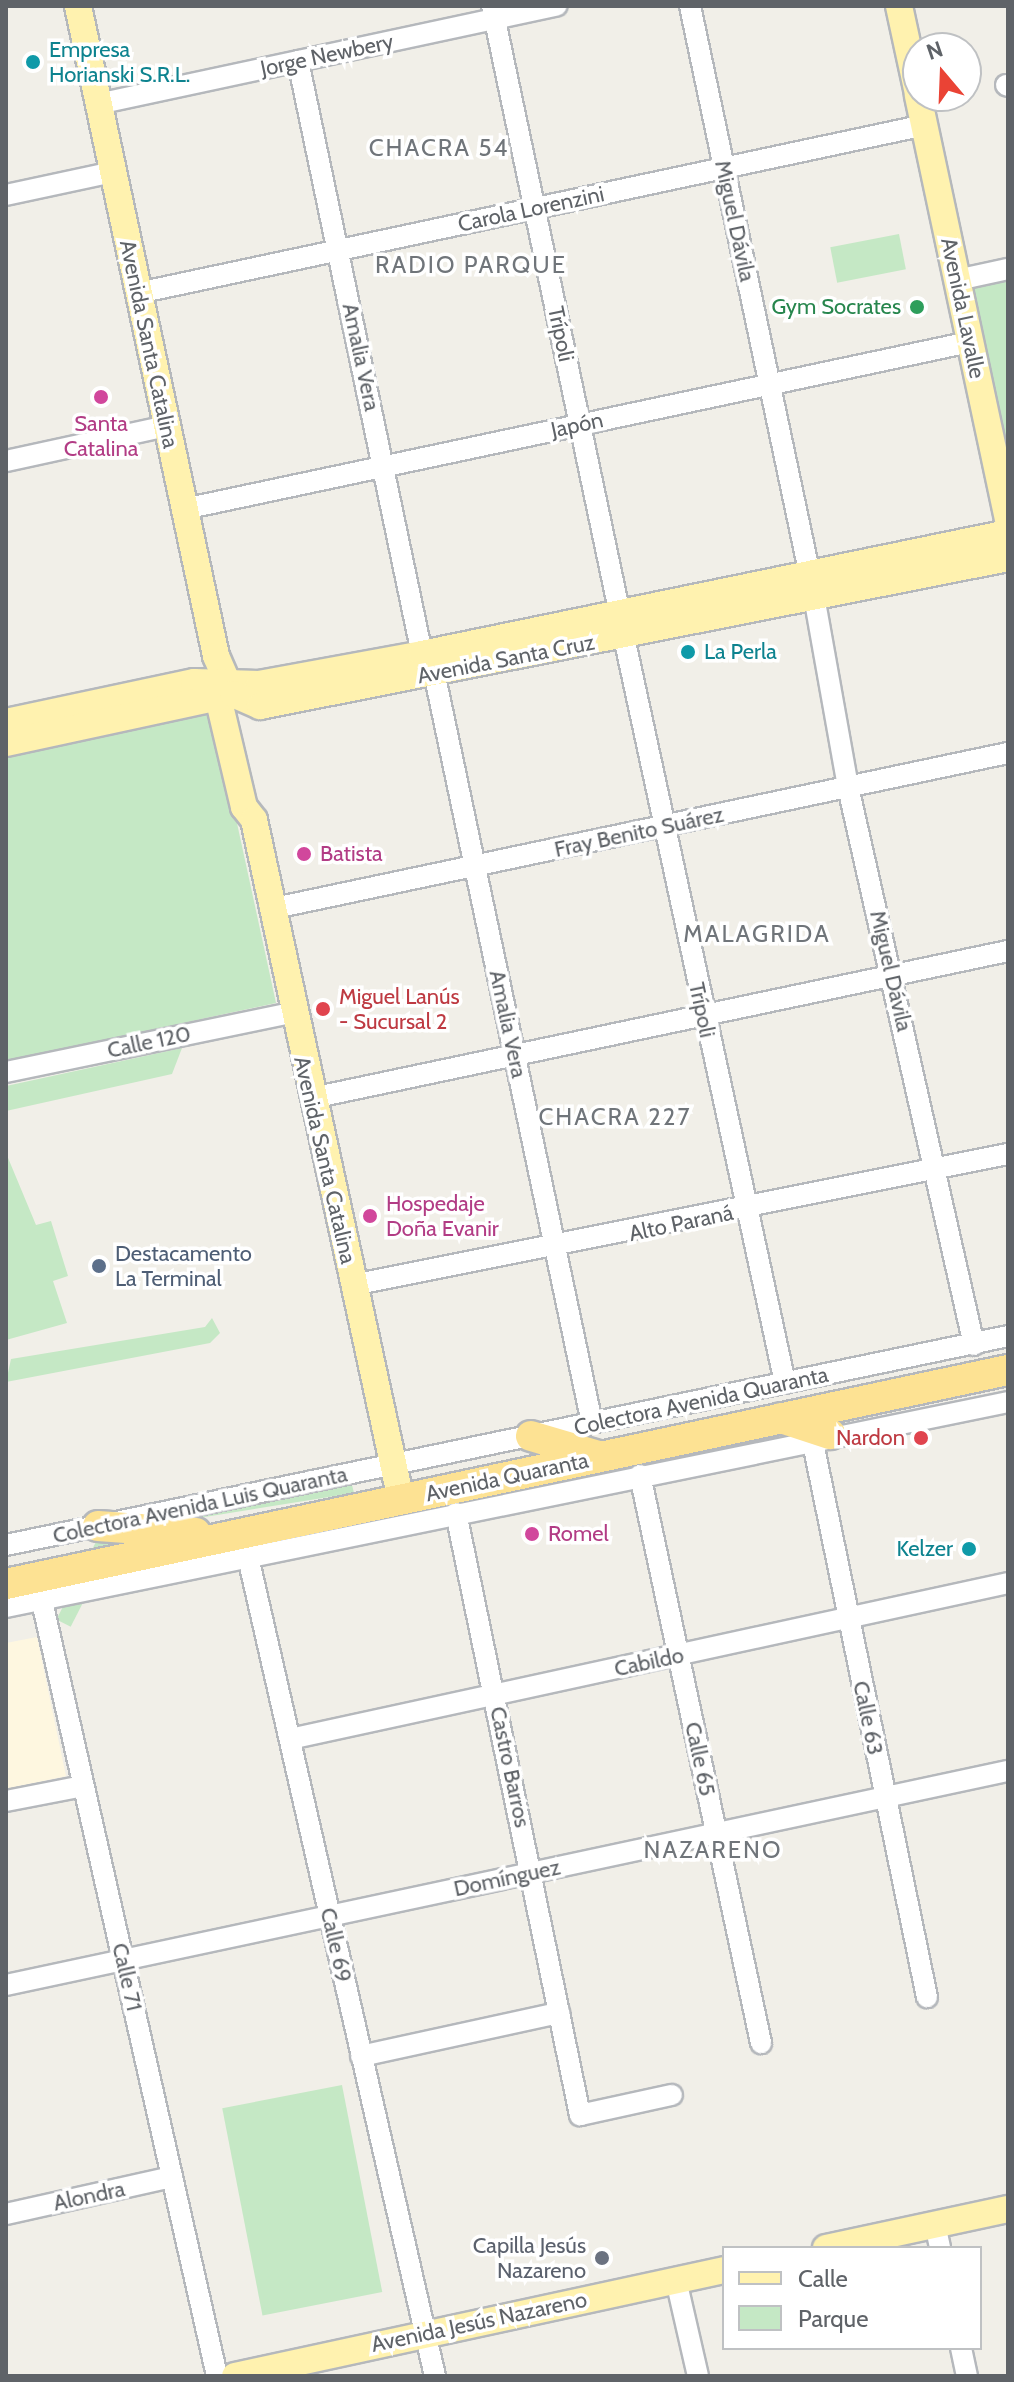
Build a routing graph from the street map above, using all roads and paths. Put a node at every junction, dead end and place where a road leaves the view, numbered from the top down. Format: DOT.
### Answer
graph roads {
  1 [pos="78,6"];
  2 [pos="557,6"];
  3 [pos="690,6"];
  4 [pos="899,6"];
  5 [pos="493,12"];
  6 [pos="905,32"];
  7 [pos="298,61"];
  8 [pos="98,104"];
  9 [pos="922,112"];
  10 [pos="925,125"];
  11 [pos="724,168"];
  12 [pos="113,172"];
  13 [pos="6,195"];
  14 [pos="535,207"];
  15 [pos="338,250"];
  16 [pos="1008,269"];
  17 [pos="957,280"];
  18 [pos="138,293"];
  19 [pos="970,342"];
  20 [pos="769,385"];
  21 [pos="580,424"];
  22 [pos="166,426"];
  23 [pos="6,461"];
  24 [pos="384,466"];
  25 [pos="184,509"];
  26 [pos="1008,520"];
  27 [pos="1008,533"];
  28 [pos="1008,558"];
  29 [pos="812,586"];
  30 [pos="622,626"];
  31 [pos="428,663"];
  32 [pos="224,691"];
  33 [pos="6,722"];
  34 [pos="6,743"];
  35 [pos="1008,753"];
  36 [pos="848,787"];
  37 [pos="664,826"];
  38 [pos="475,866"];
  39 [pos="270,909"];
  40 [pos="1008,951"];
  41 [pos="892,976"];
  42 [pos="292,1013"];
  43 [pos="703,1016"];
  44 [pos="515,1056"];
  45 [pos="6,1072"];
  46 [pos="312,1098"];
  47 [pos="1008,1154"];
  48 [pos="937,1169"];
  49 [pos="744,1210"];
  50 [pos="556,1250"];
  51 [pos="353,1285"];
  52 [pos="1008,1336"];
  53 [pos="974,1345"];
  54 [pos="1008,1370"];
  55 [pos="785,1383"];
  56 [pos="1008,1402"];
  57 [pos="779,1418"];
  58 [pos="592,1423"];
  59 [pos="531,1436"];
  60 [pos="821,1436"];
  61 [pos="600,1456"];
  62 [pos="393,1464"];
  63 [pos="640,1475"];
  64 [pos="404,1512"];
  65 [pos="456,1513"];
  66 [pos="98,1526"];
  67 [pos="6,1545"];
  68 [pos="239,1546"];
  69 [pos="1008,1583"];
  70 [pos="6,1584"];
  71 [pos="39,1588"];
  72 [pos="6,1607"];
  73 [pos="847,1617"];
  74 [pos="678,1656"];
  75 [pos="494,1695"];
  76 [pos="290,1739"];
  77 [pos="1008,1771"];
  78 [pos="83,1786"];
  79 [pos="884,1796"];
  80 [pos="6,1801"];
  81 [pos="716,1834"];
  82 [pos="532,1873"];
  83 [pos="330,1916"];
  84 [pos="123,1960"];
  85 [pos="6,1985"];
  86 [pos="927,1997"];
  87 [pos="559,2013"];
  88 [pos="761,2043"];
  89 [pos="361,2056"];
  90 [pos="672,2095"];
  91 [pos="172,2177"];
  92 [pos="1008,2209"];
  93 [pos="6,2214"];
  94 [pos="938,2236"];
  95 [pos="845,2246"];
  96 [pos="722,2270"];
  97 [pos="676,2280"];
  98 [pos="426,2333"];
  99 [pos="961,2350"];
  100 [pos="242,2375"];
  101 [pos="217,2376"];
  102 [pos="435,2376"];
  103 [pos="698,2376"];
  104 [pos="967,2376"];
  1 -- 8 [label="main road, Avenida Santa Catalina"];
  2 -- 5 [label="street, Jorge Newbery"];
  3 -- 11 [label="street, Miguel Dávila"];
  4 -- 6 [label="main road, Avenida Lavalle"];
  5 -- 7 [label="street, Jorge Newbery"];
  5 -- 14 [label="street, Trípoli"];
  7 -- 8 [label="street, Jorge Newbery"];
  7 -- 15 [label="street, Amalia Vera"];
  8 -- 12 [label="main road, Avenida Santa Catalina"];
  9 -- 10 [label="main road, Avenida Lavalle"];
  10 -- 11 [label="street, Carola Lorenzini"];
  10 -- 17 [label="main road, Avenida Lavalle"];
  11 -- 14 [label="street, Carola Lorenzini"];
  11 -- 20 [label="street, Miguel Dávila"];
  12 -- 13 [label="street"];
  12 -- 18 [label="main road, Avenida Santa Catalina"];
  14 -- 15 [label="street, Carola Lorenzini"];
  14 -- 21 [label="street, Trípoli"];
  15 -- 18 [label="street, Carola Lorenzini"];
  15 -- 24 [label="street, Amalia Vera"];
  16 -- 17 [label="street"];
  17 -- 19 [label="main road, Avenida Lavalle"];
  18 -- 22 [label="main road, Avenida Santa Catalina"];
  19 -- 20 [label="street, Japón"];
  19 -- 26 [label="main road, Avenida Lavalle"];
  20 -- 21 [label="street, Japón"];
  20 -- 29 [label="street, Miguel Dávila"];
  21 -- 24 [label="street, Japón"];
  21 -- 30 [label="street, Trípoli"];
  22 -- 23 [label="street"];
  22 -- 25 [label="main road, Avenida Santa Catalina"];
  24 -- 25 [label="street, Japón"];
  24 -- 31 [label="street, Amalia Vera"];
  25 -- 32 [label="main road, Avenida Santa Catalina"];
  27 -- 29 [label="main road, Avenida Santa Cruz"];
  28 -- 29 [label="main road, Avenida Santa Cruz"];
  29 -- 30 [label="main road, Avenida Santa Cruz"];
  29 -- 36 [label="street, Miguel Dávila"];
  30 -- 31 [label="main road, Avenida Santa Cruz"];
  30 -- 37 [label="street, Trípoli"];
  31 -- 32 [label="main road, Avenida Santa Cruz"];
  31 -- 38 [label="street, Amalia Vera"];
  32 -- 33 [label="main road, Avenida Santa Cruz"];
  32 -- 34 [label="main road, Avenida Santa Cruz"];
  32 -- 39 [label="main road, Avenida Santa Catalina"];
  35 -- 36 [label="street, Fray Benito Suárez"];
  36 -- 37 [label="street, Fray Benito Suárez"];
  36 -- 41 [label="street, Miguel Dávila"];
  37 -- 38 [label="street, Fray Benito Suárez"];
  37 -- 43 [label="street, Trípoli"];
  38 -- 39 [label="street, Fray Benito Suárez"];
  38 -- 44 [label="street, Amalia Vera"];
  39 -- 42 [label="main road, Avenida Santa Catalina"];
  40 -- 41 [label="street"];
  41 -- 43 [label="street"];
  41 -- 48 [label="street, Miguel Dávila"];
  42 -- 45 [label="street, Calle 120"];
  42 -- 46 [label="main road, Avenida Santa Catalina"];
  43 -- 44 [label="street"];
  43 -- 49 [label="street, Trípoli"];
  44 -- 46 [label="street"];
  44 -- 50 [label="street, Amalia Vera"];
  46 -- 51 [label="main road, Avenida Santa Catalina"];
  47 -- 48 [label="street, Alto Paraná"];
  48 -- 49 [label="street, Alto Paraná"];
  48 -- 53 [label="street, Miguel Dávila"];
  49 -- 50 [label="street, Alto Paraná"];
  49 -- 55 [label="street, Trípoli"];
  50 -- 51 [label="street, Alto Paraná"];
  50 -- 58 [label="street, Amalia Vera"];
  51 -- 62 [label="main road, Avenida Santa Catalina"];
  52 -- 53 [label="street, Colectora Avenida Quaranta"];
  53 -- 55 [label="street, Colectora Avenida Quaranta"];
  54 -- 57 [label="highway, Avenida Quaranta"];
  55 -- 58 [label="street, Colectora Avenida Quaranta"];
  56 -- 60 [label="street"];
  57 -- 60 [label="highway"];
  57 -- 61 [label="highway, Avenida Quaranta"];
  58 -- 59 [label="street, Colectora Avenida Quaranta"];
  59 -- 61 [label="highway"];
  59 -- 62 [label="street, Colectora Avenida Quaranta"];
  60 -- 63 [label="street"];
  60 -- 73 [label="street, Calle 63"];
  61 -- 64 [label="highway, Avenida Quaranta"];
  62 -- 64 [label="main road, Avenida Santa Catalina"];
  62 -- 66 [label="street, Colectora Avenida Luis Quaranta"];
  63 -- 65 [label="street"];
  63 -- 74 [label="street, Calle 65"];
  64 -- 65 [label="street"];
  64 -- 68 [label="highway, Avenida Quaranta"];
  65 -- 75 [label="street, Castro Barros"];
  66 -- 67 [label="street, Colectora Avenida Luis Quaranta"];
  66 -- 68 [label="highway"];
  68 -- 71 [label="highway, Avenida Quaranta"];
  68 -- 76 [label="street, Calle 69"];
  69 -- 73 [label="street, Cabildo"];
  70 -- 71 [label="highway, Avenida Quaranta"];
  71 -- 72 [label="street"];
  71 -- 78 [label="street, Calle 71"];
  73 -- 74 [label="street, Cabildo"];
  73 -- 79 [label="street, Calle 63"];
  74 -- 75 [label="street, Cabildo"];
  74 -- 81 [label="street, Calle 65"];
  75 -- 76 [label="street, Cabildo"];
  75 -- 82 [label="street, Castro Barros"];
  76 -- 83 [label="street, Calle 69"];
  77 -- 79 [label="street, Domínguez"];
  78 -- 80 [label="street"];
  78 -- 84 [label="street, Calle 71"];
  79 -- 81 [label="street, Domínguez"];
  79 -- 86 [label="street, Calle 63"];
  81 -- 82 [label="street, Domínguez"];
  81 -- 88 [label="street, Calle 65"];
  82 -- 83 [label="street, Domínguez"];
  82 -- 87 [label="street, Castro Barros"];
  83 -- 84 [label="street, Domínguez"];
  83 -- 89 [label="street, Calle 69"];
  84 -- 85 [label="street, Domínguez"];
  84 -- 91 [label="street, Calle 71"];
  87 -- 89 [label="street"];
  87 -- 90 [label="street, Castro Barros"];
  89 -- 98 [label="street, Calle 69"];
  91 -- 93 [label="street, Alondra"];
  91 -- 101 [label="street, Calle 71"];
  92 -- 94 [label="main road"];
  94 -- 95 [label="main road"];
  96 -- 97 [label="main road, Avenida Jesús Nazareno"];
  97 -- 98 [label="main road, Avenida Jesús Nazareno"];
  97 -- 103 [label="street"];
  98 -- 100 [label="main road, Avenida Jesús Nazareno"];
  98 -- 102 [label="street, Calle 69"];
  99 -- 104 [label="street"];
}
